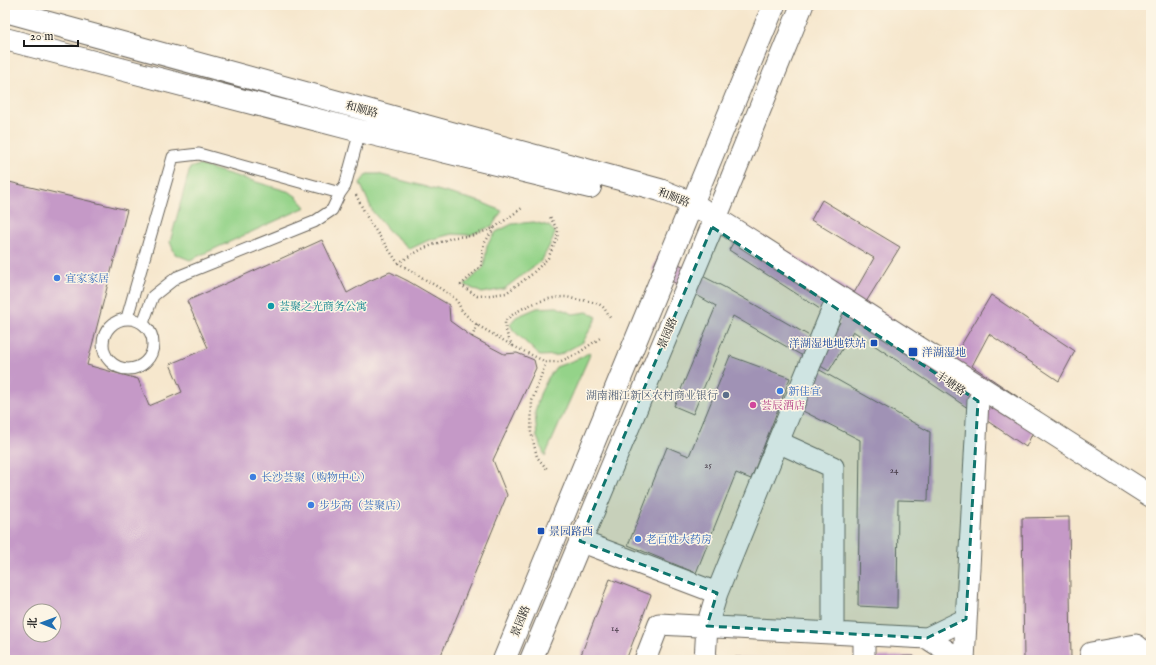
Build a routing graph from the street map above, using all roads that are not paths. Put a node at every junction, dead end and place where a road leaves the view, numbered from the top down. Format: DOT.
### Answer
graph roads {
  1 [pos="774,5"];
  2 [pos="802,5"];
  3 [pos="5,11"];
  4 [pos="5,39"];
  5 [pos="360,131"];
  6 [pos="340,193"];
  7 [pos="690,209"];
  8 [pos="713,222"];
  9 [pos="834,306"];
  10 [pos="127,318"];
  11 [pos="143,323"];
  12 [pos="978,401"];
  13 [pos="778,442"];
  14 [pos="1151,496"];
  15 [pos="1151,513"];
  16 [pos="580,541"];
  17 [pos="717,593"];
  18 [pos="966,620"];
  19 [pos="707,626"];
  20 [pos="833,633"];
  21 [pos="864,635"];
  22 [pos="927,638"];
  23 [pos="1151,658"];
  24 [pos="504,660"];
  25 [pos="531,660"];
  26 [pos="644,660"];
  27 [pos="705,660"];
  28 [pos="864,660"];
  29 [pos="961,660"];
  30 [pos="964,660"];
  31 [pos="1090,660"];
  1 -- 7 [label="main road, 景园路"];
  2 -- 8 [label="main road, 景园路"];
  3 -- 7 [label="main road, 和顺路"];
  4 -- 5 [label="main road, 和顺路"];
  5 -- 6 [label="lane"];
  5 -- 7 [label="main road, 和顺路"];
  6 -- 10 [label="lane"];
  6 -- 11 [label="lane"];
  7 -- 8 [label="main road, 和顺路"];
  7 -- 24 [label="main road, 景园路"];
  8 -- 9 [label="main road, 丰塘路"];
  8 -- 14 [label="main road"];
  8 -- 16 [label="main road, 景园路"];
  9 -- 12 [label="main road, 丰塘路"];
  9 -- 13 [label="street"];
  10 -- 11 [label="lane"];
  10 -- 11 [label="lane"];
  12 -- 15 [label="main road, 丰塘路"];
  12 -- 18 [label="street"];
  13 -- 17 [label="street"];
  13 -- 20 [label="street"];
  16 -- 17 [label="street"];
  16 -- 25 [label="main road, 景园路"];
  17 -- 19 [label="street"];
  18 -- 22 [label="street"];
  18 -- 30 [label="street"];
  19 -- 20 [label="street"];
  19 -- 26 [label="street"];
  19 -- 27 [label="street"];
  20 -- 21 [label="street"];
  21 -- 22 [label="street"];
  21 -- 28 [label="street"];
  22 -- 29 [label="street"];
  23 -- 31 [label="street"];
}
